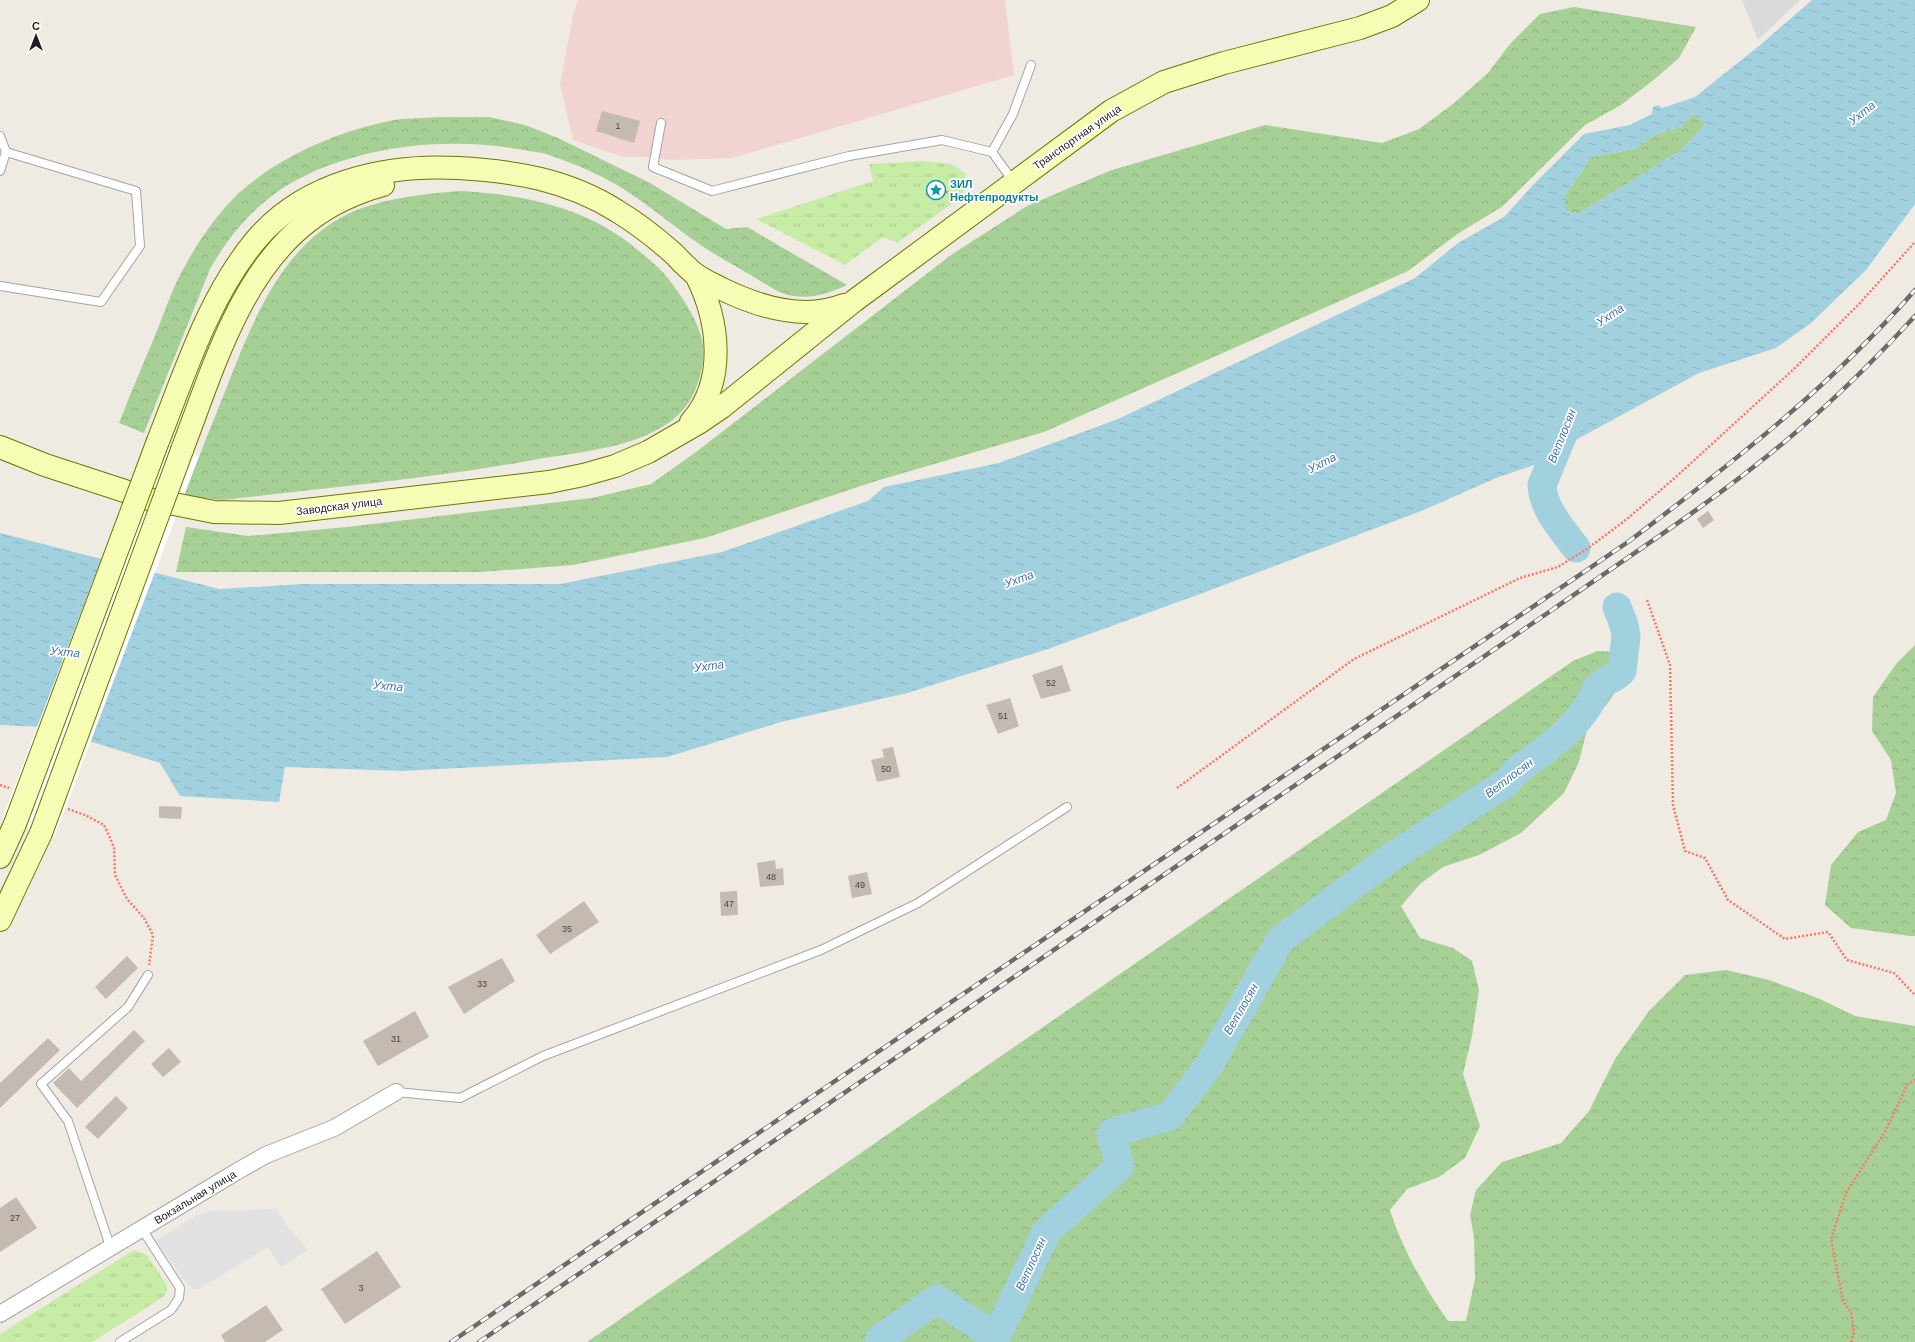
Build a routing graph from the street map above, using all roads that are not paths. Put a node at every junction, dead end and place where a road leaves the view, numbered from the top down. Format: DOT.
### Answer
graph roads {
  1 [pos="1418,0"];
  2 [pos="1031,65"];
  3 [pos="661,123"];
  4 [pos="0,136"];
  5 [pos="6,152"];
  6 [pos="992,152"];
  7 [pos="479,169"];
  8 [pos="0,171"];
  9 [pos="1014,182"];
  10 [pos="696,275"];
  11 [pos="0,286"];
  12 [pos="854,301"];
  13 [pos="678,435"];
  14 [pos="0,447"];
  15 [pos="1067,807"];
  16 [pos="0,857"];
  17 [pos="0,920"];
  18 [pos="148,975"];
  19 [pos="396,1092"];
  20 [pos="142,1229"];
  21 [pos="110,1246"];
  22 [pos="0,1314"];
  23 [pos="120,1342"];
  1 -- 9 [label="street, Транспортная улица"];
  2 -- 6 [label="lane"];
  3 -- 6 [label="lane"];
  4 -- 5 [label="lane"];
  5 -- 8 [label="lane"];
  5 -- 11 [label="lane"];
  6 -- 9 [label="lane"];
  7 -- 10 [label="street"];
  7 -- 16 [label="street, bridge"];
  7 -- 17 [label="street, bridge"];
  9 -- 12 [label="street, Транспортная улица"];
  10 -- 12 [label="street"];
  10 -- 13 [label="street"];
  12 -- 13 [label="street"];
  13 -- 14 [label="street, Заводская улица"];
  15 -- 19 [label="lane"];
  18 -- 21 [label="lane"];
  19 -- 20 [label="street, Вокзальная улица"];
  20 -- 21 [label="street, Вокзальная улица"];
  20 -- 23 [label="lane"];
  21 -- 22 [label="street, Вокзальная улица"];
}
